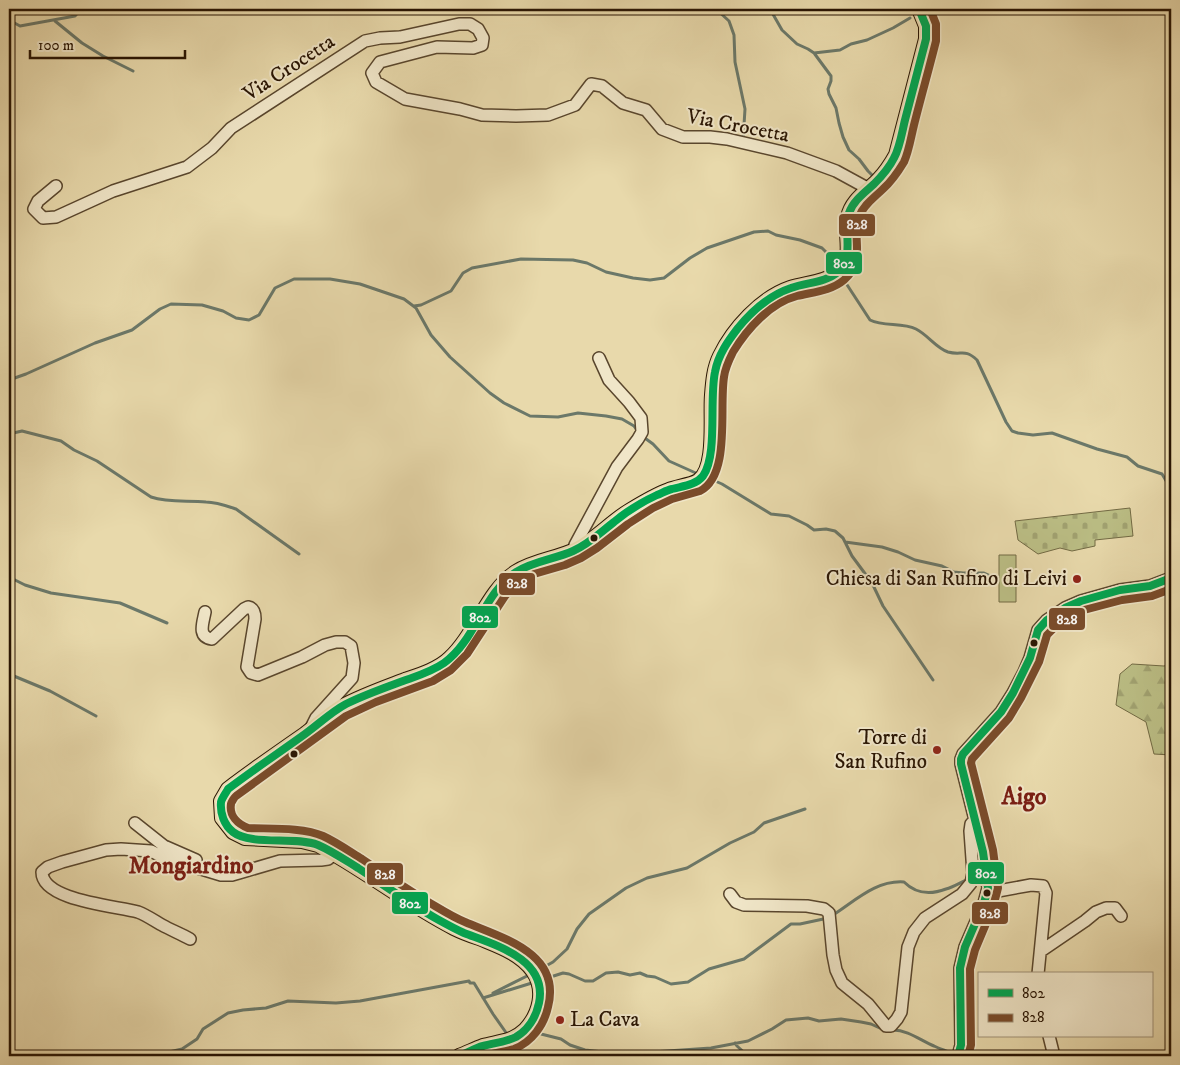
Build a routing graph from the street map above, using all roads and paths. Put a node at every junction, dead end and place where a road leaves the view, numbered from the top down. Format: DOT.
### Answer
graph roads {
  1 [pos="919,9"];
  2 [pos="56,186"];
  3 [pos="869,189"];
  4 [pos="599,358"];
  5 [pos="575,550"];
  6 [pos="1171,578"];
  7 [pos="205,612"];
  8 [pos="312,729"];
  9 [pos="975,821"];
  10 [pos="134,823"];
  11 [pos="334,854"];
  12 [pos="238,873"];
  13 [pos="987,893"];
  14 [pos="730,894"];
  15 [pos="1121,916"];
  16 [pos="190,939"];
  17 [pos="1041,951"];
  18 [pos="1038,972"];
  19 [pos="1050,1038"];
  20 [pos="459,1056"];
  21 [pos="958,1056"];
  22 [pos="1054,1056"];
  1 -- 3 [label="main road"];
  2 -- 3 [label="street, Via Crocetta"];
  3 -- 5 [label="main road"];
  4 -- 5 [label="street"];
  5 -- 8 [label="main road"];
  6 -- 9 [label="street"];
  7 -- 8 [label="street"];
  8 -- 11 [label="main road"];
  9 -- 13 [label="street"];
  9 -- 14 [label="street"];
  10 -- 12 [label="street"];
  11 -- 12 [label="street"];
  11 -- 20 [label="main road"];
  12 -- 16 [label="street"];
  13 -- 17 [label="street"];
  13 -- 21 [label="street"];
  15 -- 17 [label="street"];
  17 -- 18 [label="street"];
  19 -- 22 [label="street"];
}
